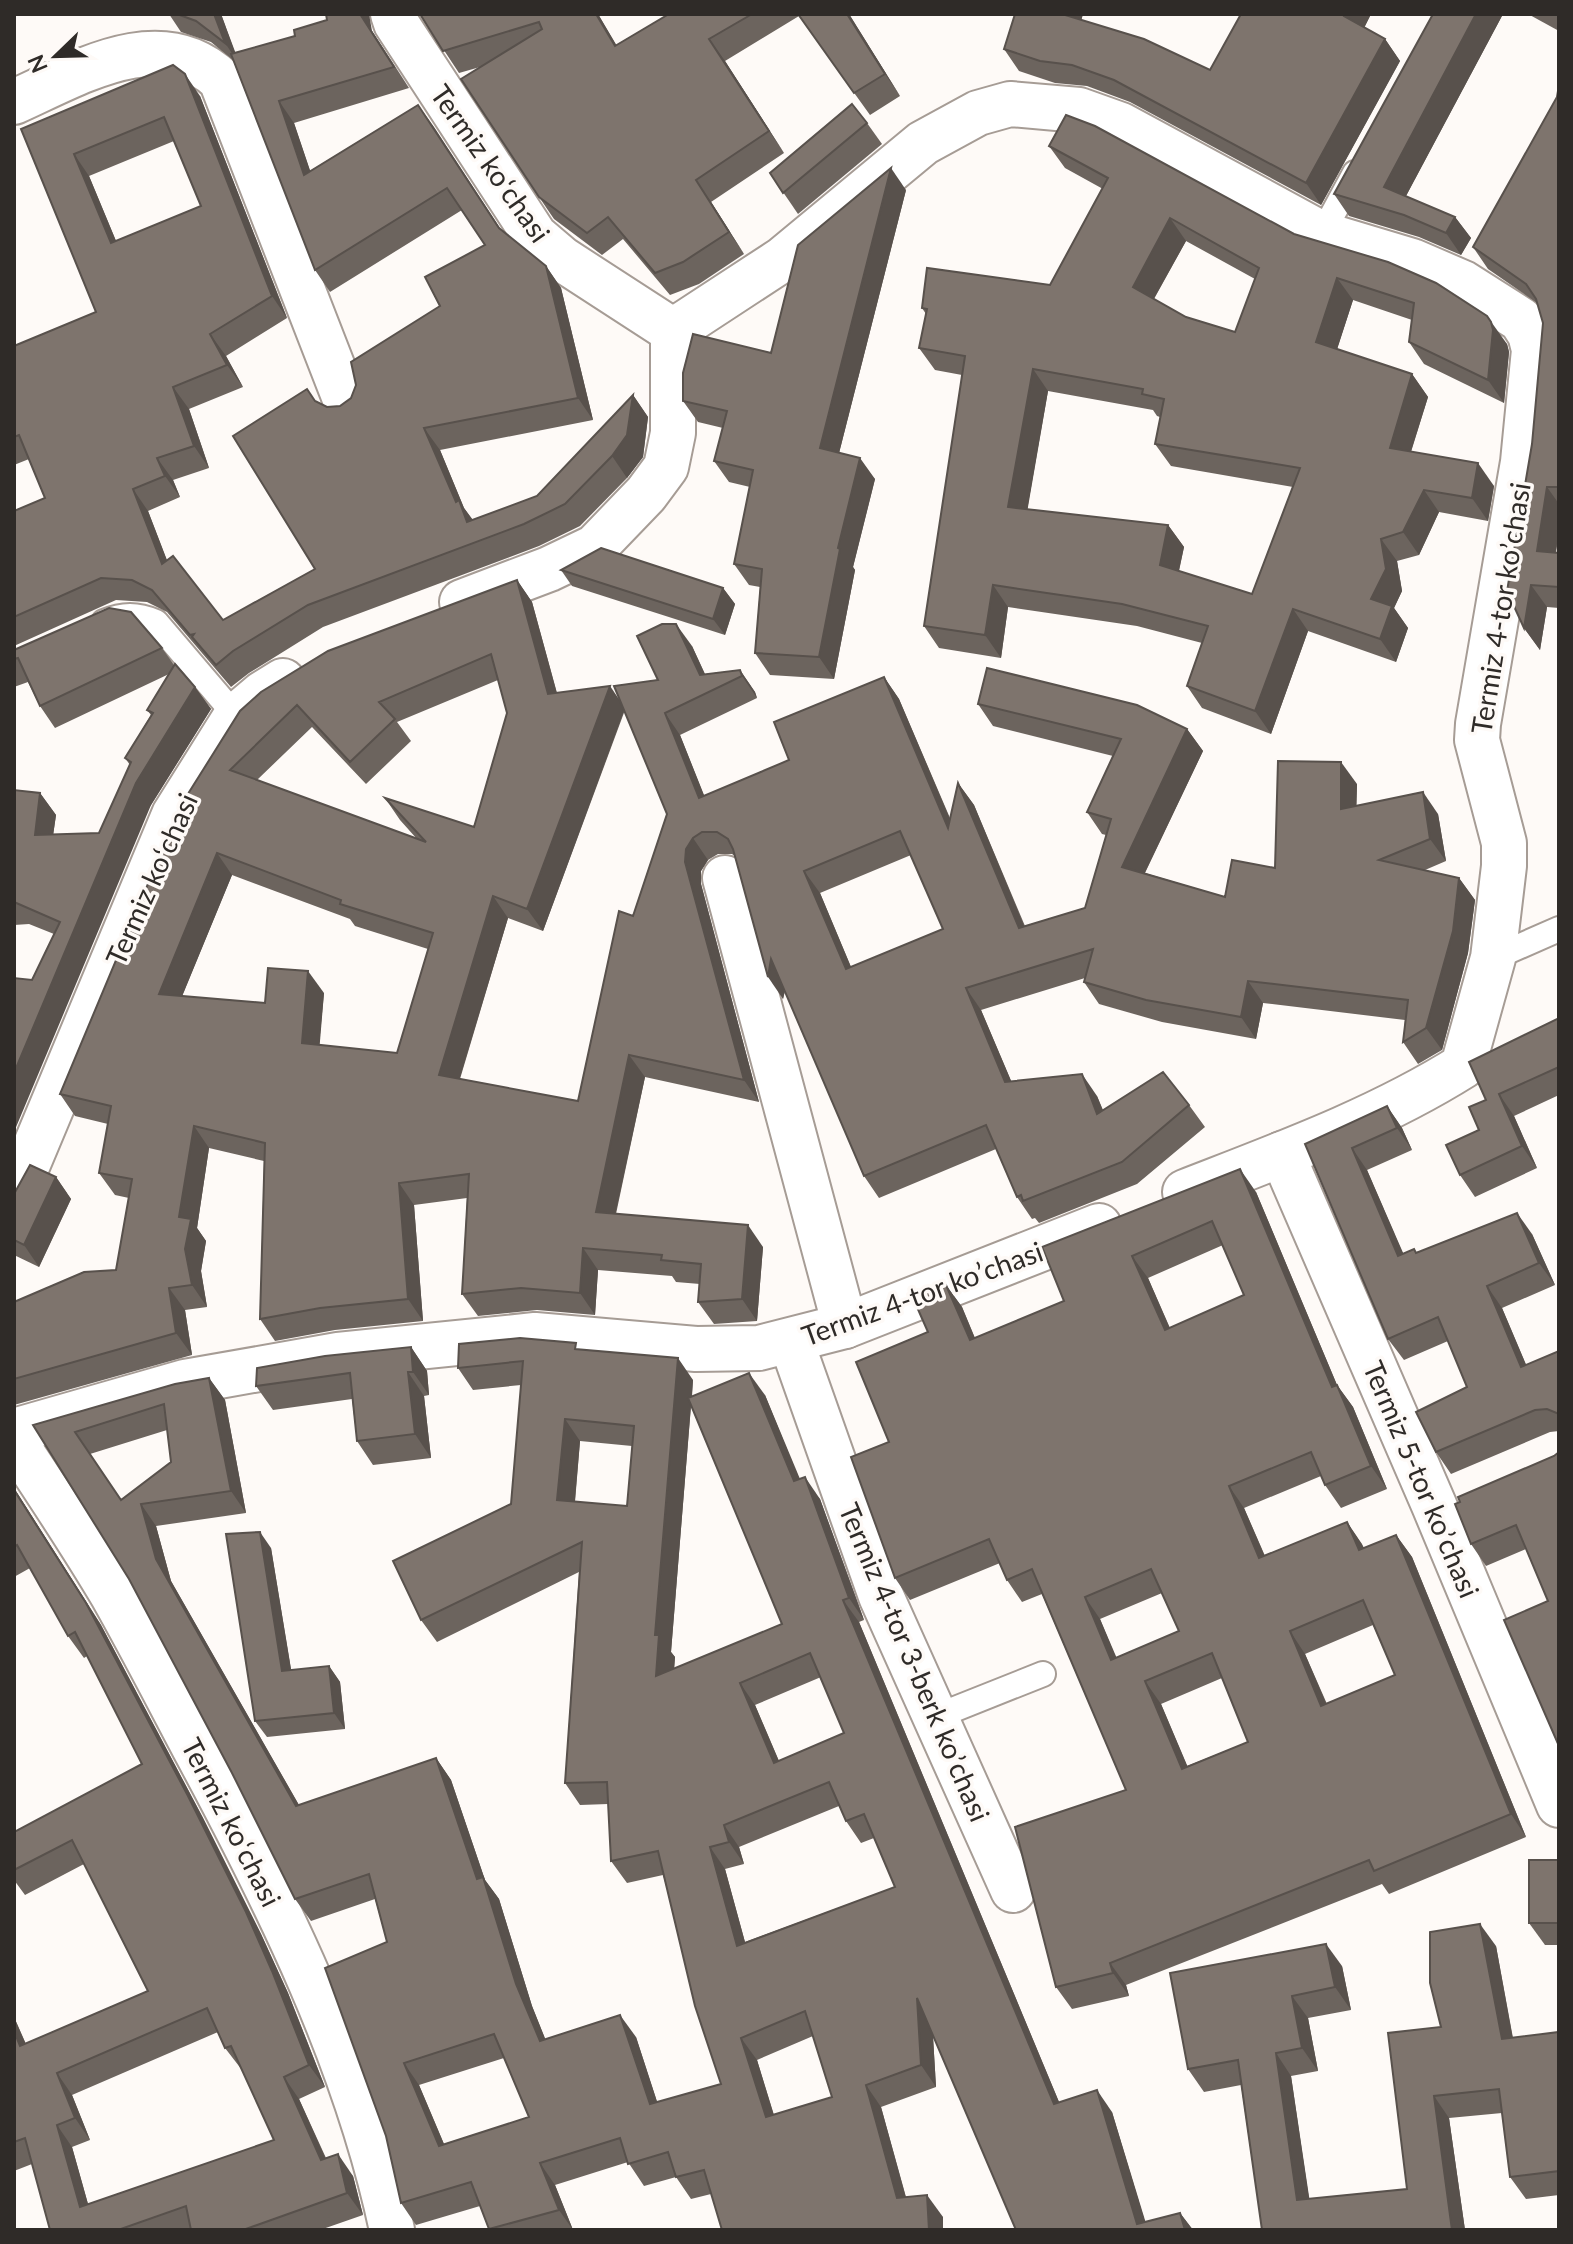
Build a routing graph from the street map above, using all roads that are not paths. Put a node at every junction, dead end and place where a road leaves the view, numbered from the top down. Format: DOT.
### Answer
graph roads {
  1 [pos="393,14"];
  2 [pos="14,102"];
  3 [pos="1367,152"];
  4 [pos="1322,234"];
  5 [pos="673,331"];
  6 [pos="347,404"];
  7 [pos="1541,462"];
  8 [pos="419,618"];
  9 [pos="81,632"];
  10 [pos="320,658"];
  11 [pos="236,716"];
  12 [pos="725,878"];
  13 [pos="1559,929"];
  14 [pos="1493,958"];
  15 [pos="1504,1047"];
  16 [pos="1463,1066"];
  17 [pos="1282,1154"];
  18 [pos="17,1181"];
  19 [pos="845,1326"];
  20 [pos="791,1341"];
  21 [pos="14,1431"];
  22 [pos="14,1441"];
  23 [pos="1475,1491"];
  24 [pos="1434,1505"];
  25 [pos="1043,1674"];
  26 [pos="935,1717"];
  27 [pos="1559,1805"];
  28 [pos="1013,1890"];
  29 [pos="392,2230"];
  1 -- 5 [label="street, Termiz koʻchasi"];
  2 -- 6 [label="street"];
  3 -- 4 [label="lane"];
  4 -- 5 [label="street, Termiz 4-tor koʼchasi"];
  4 -- 7 [label="street, Termiz 4-tor koʼchasi"];
  5 -- 8 [label="street"];
  7 -- 14 [label="street, Termiz 4-tor koʼchasi"];
  9 -- 11 [label="lane"];
  10 -- 11 [label="street, Termiz koʻchasi"];
  11 -- 18 [label="street, Termiz koʻchasi"];
  12 -- 19 [label="street"];
  13 -- 14 [label="lane"];
  14 -- 16 [label="street, Termiz 4-tor koʼchasi"];
  15 -- 16 [label="street"];
  16 -- 17 [label="street, Termiz 4-tor koʼchasi"];
  17 -- 19 [label="street, Termiz 4-tor koʼchasi"];
  17 -- 24 [label="street, Termiz 5-tor koʼchasi"];
  19 -- 20 [label="street, Termiz 4-tor koʼchasi"];
  20 -- 21 [label="street, Termiz 4-tor koʼchasi"];
  20 -- 26 [label="street, Termiz 4-tor 3-berk koʼchasi"];
  22 -- 29 [label="street, Termiz koʻchasi"];
  23 -- 24 [label="street"];
  24 -- 27 [label="street, Termiz 5-tor koʼchasi"];
  25 -- 26 [label="lane"];
  26 -- 28 [label="street, Termiz 4-tor 3-berk koʼchasi"];
}
